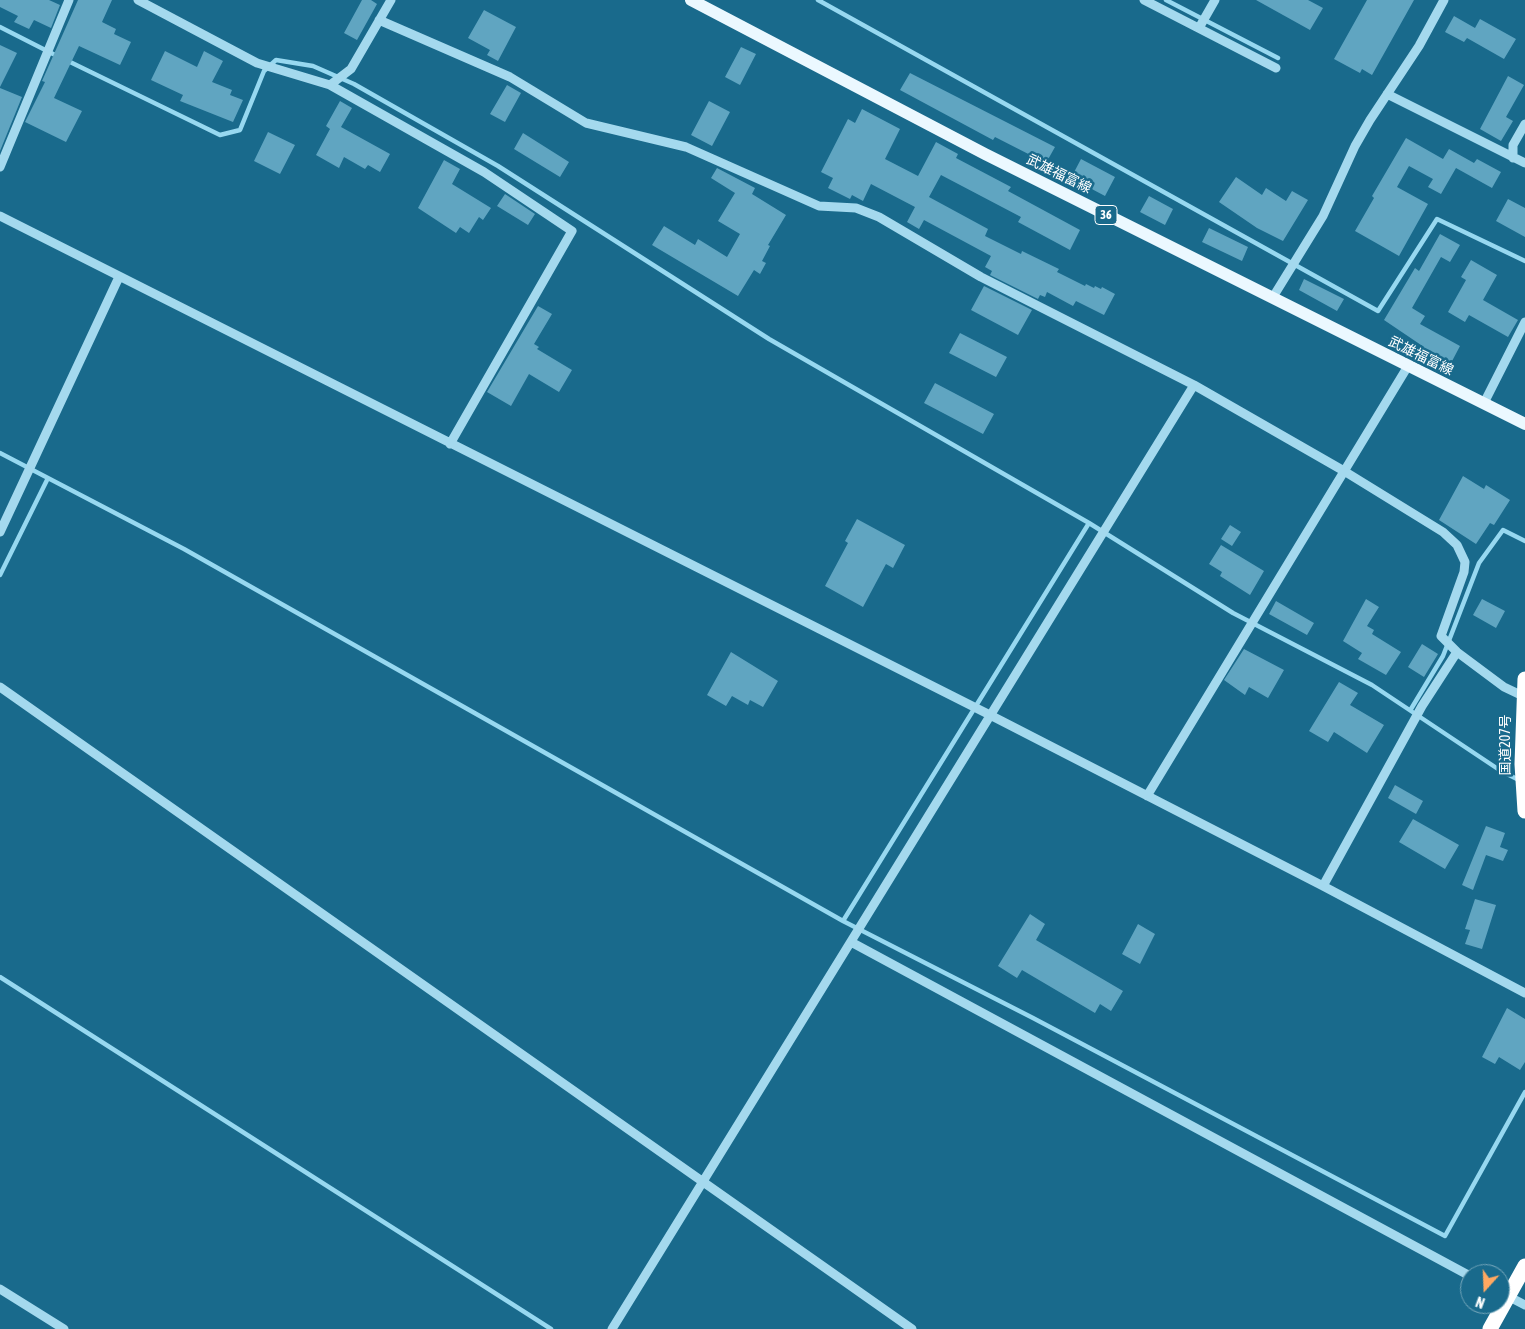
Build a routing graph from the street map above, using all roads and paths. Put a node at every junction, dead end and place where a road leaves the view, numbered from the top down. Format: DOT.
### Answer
graph roads {
  1 [pos="70,0"];
  2 [pos="138,0"];
  3 [pos="391,0"];
  4 [pos="691,0"];
  5 [pos="1144,0"];
  6 [pos="1215,0"];
  7 [pos="1444,0"];
  8 [pos="379,20"];
  9 [pos="1199,28"];
  10 [pos="1276,68"];
  11 [pos="330,85"];
  12 [pos="1387,94"];
  13 [pos="1525,124"];
  14 [pos="1513,158"];
  15 [pos="1525,163"];
  16 [pos="0,167"];
  17 [pos="0,216"];
  18 [pos="118,277"];
  19 [pos="1273,298"];
  20 [pos="1525,322"];
  21 [pos="1408,366"];
  22 [pos="1194,385"];
  23 [pos="1484,403"];
  24 [pos="1525,424"];
  25 [pos="450,444"];
  26 [pos="1344,471"];
  27 [pos="0,532"];
  28 [pos="1454,650"];
  29 [pos="1525,678"];
  30 [pos="0,687"];
  31 [pos="1524,697"];
  32 [pos="990,716"];
  33 [pos="1147,796"];
  34 [pos="1525,811"];
  35 [pos="1323,886"];
  36 [pos="851,942"];
  37 [pos="1525,993"];
  38 [pos="702,1182"];
  39 [pos="1525,1266"];
  40 [pos="1460,1271"];
  41 [pos="1510,1288"];
  42 [pos="0,1289"];
  43 [pos="1510,1298"];
  44 [pos="1525,1306"];
  45 [pos="1497,1314"];
  46 [pos="64,1329"];
  47 [pos="612,1329"];
  48 [pos="912,1329"];
  49 [pos="1490,1329"];
  1 -- 16 [label="street"];
  2 -- 11 [label="street"];
  3 -- 8 [label="street"];
  4 -- 19 [label="main road, 武雄福富線 / 36"];
  5 -- 9 [label="street"];
  6 -- 9 [label="street"];
  7 -- 12 [label="street"];
  8 -- 11 [label="street"];
  8 -- 22 [label="street"];
  9 -- 10 [label="street"];
  11 -- 25 [label="street"];
  12 -- 14 [label="street"];
  12 -- 19 [label="street"];
  13 -- 14 [label="street"];
  14 -- 15 [label="street"];
  17 -- 18 [label="street"];
  18 -- 25 [label="street"];
  18 -- 27 [label="street"];
  19 -- 21 [label="main road, 武雄福富線 / 36"];
  20 -- 23 [label="street"];
  21 -- 23 [label="main road, 武雄福富線 / 36"];
  21 -- 26 [label="street"];
  22 -- 26 [label="street"];
  22 -- 32 [label="street"];
  23 -- 24 [label="main road, 武雄福富線 / 36"];
  25 -- 32 [label="street"];
  26 -- 28 [label="street"];
  26 -- 33 [label="street"];
  28 -- 31 [label="street"];
  28 -- 35 [label="street"];
  29 -- 31 [label="highway, 国道207号"];
  30 -- 38 [label="street"];
  31 -- 34 [label="highway, 国道207号"];
  32 -- 33 [label="street"];
  32 -- 36 [label="street"];
  33 -- 35 [label="street"];
  35 -- 37 [label="street"];
  36 -- 38 [label="street"];
  36 -- 40 [label="street"];
  38 -- 47 [label="street"];
  38 -- 48 [label="street"];
  39 -- 41 [label="highway"];
  42 -- 46 [label="street"];
  43 -- 44 [label="street"];
  45 -- 49 [label="highway"];
}
